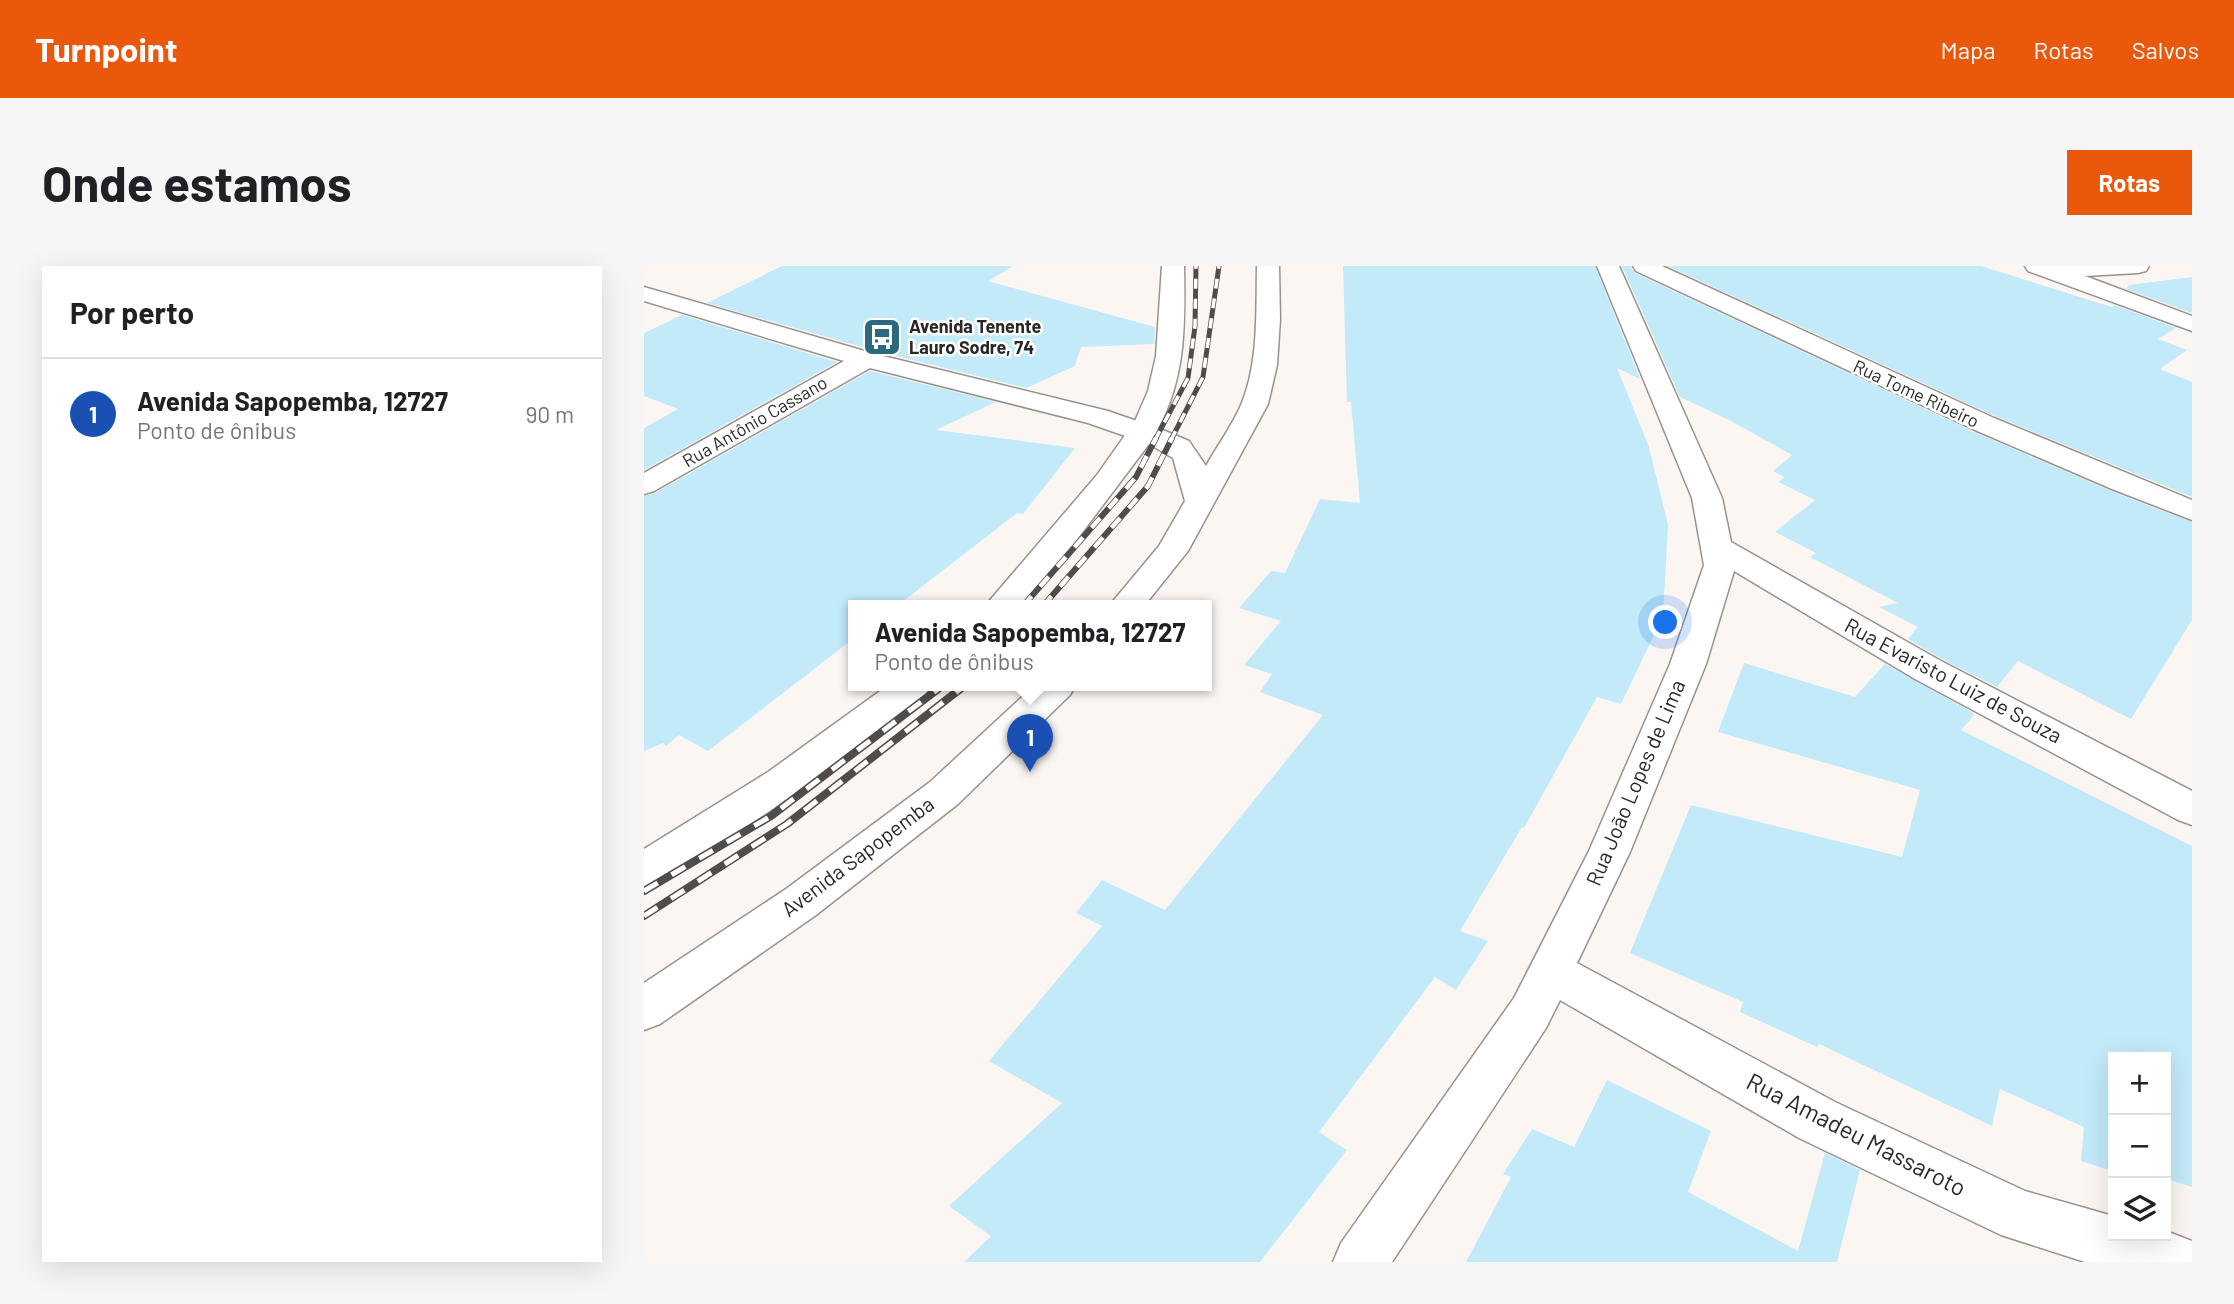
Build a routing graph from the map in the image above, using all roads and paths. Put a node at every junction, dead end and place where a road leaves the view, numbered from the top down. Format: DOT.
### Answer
graph roads {
  1 [pos="1173,266"];
  2 [pos="1268,266"];
  3 [pos="1608,266"];
  4 [pos="1644,266"];
  5 [pos="2138,266"];
  6 [pos="2043,269"];
  7 [pos="644,294"];
  8 [pos="2192,324"];
  9 [pos="866,359"];
  10 [pos="1141,432"];
  11 [pos="644,485"];
  12 [pos="1200,501"];
  13 [pos="2192,511"];
  14 [pos="1716,547"];
  15 [pos="1008,600"];
  16 [pos="1131,600"];
  17 [pos="906,691"];
  18 [pos="1052,691"];
  19 [pos="2192,809"];
  20 [pos="644,870"];
  21 [pos="1550,971"];
  22 [pos="644,1009"];
  23 [pos="1360,1262"];
  24 [pos="2177,1262"];
  1 -- 10 [label="street"];
  2 -- 12 [label="street"];
  3 -- 14 [label="street, Rua João Lopes de Lima"];
  4 -- 13 [label="street, Rua Tome Ribeiro"];
  5 -- 6 [label="street"];
  6 -- 8 [label="street"];
  7 -- 9 [label="street"];
  9 -- 10 [label="street"];
  9 -- 11 [label="street, Rua Antônio Cassano"];
  10 -- 12 [label="street"];
  10 -- 15 [label="street"];
  12 -- 16 [label="street"];
  14 -- 19 [label="street, Rua Evaristo Luiz de Souza"];
  14 -- 21 [label="street, Rua João Lopes de Lima"];
  17 -- 20 [label="street"];
  18 -- 22 [label="street, Avenida Sapopemba"];
  21 -- 23 [label="street, Rua João Lopes de Lima"];
  21 -- 24 [label="street, Rua Amadeu Massaroto"];
}
